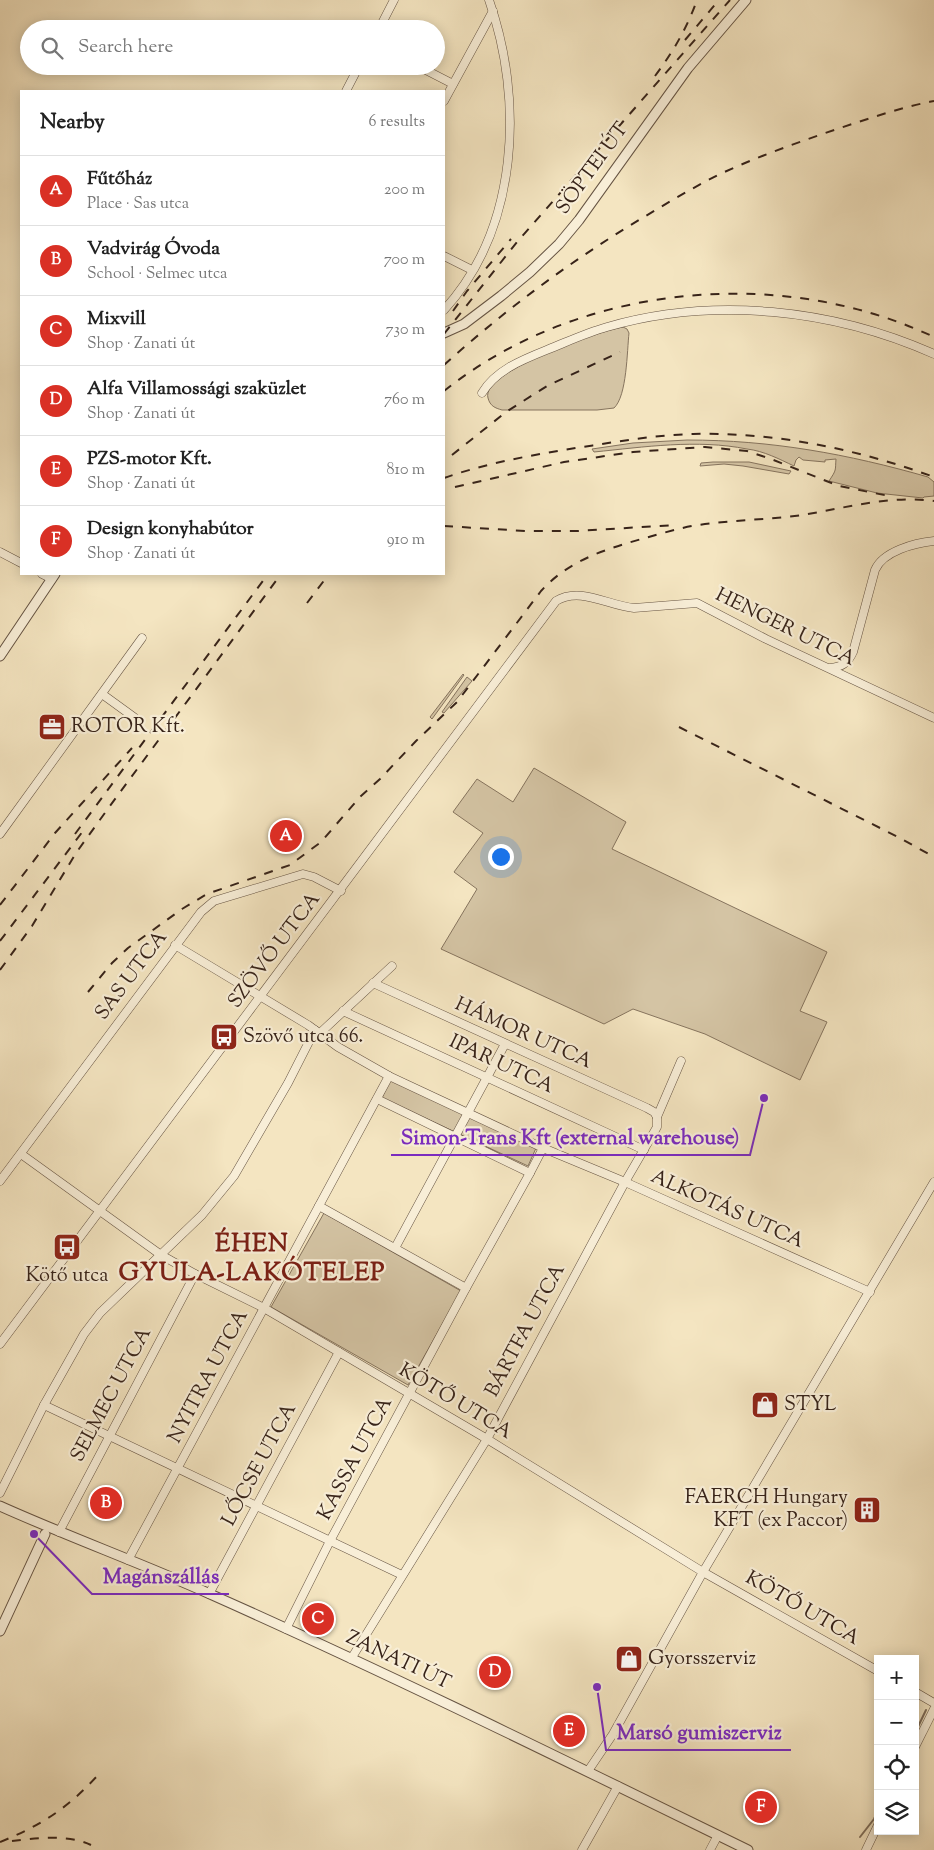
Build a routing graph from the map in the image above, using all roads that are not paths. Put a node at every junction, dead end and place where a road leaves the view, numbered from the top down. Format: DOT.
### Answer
graph roads {
  1 [pos="394,0"];
  2 [pos="488,0"];
  3 [pos="746,0"];
  4 [pos="492,11"];
  5 [pos="384,20"];
  6 [pos="355,75"];
  7 [pos="436,75"];
  8 [pos="453,84"];
  9 [pos="347,90"];
  10 [pos="445,99"];
  11 [pos="445,256"];
  12 [pos="472,270"];
  13 [pos="445,309"];
  14 [pos="445,333"];
  15 [pos="934,354"];
  16 [pos="482,393"];
  17 [pos="934,541"];
  18 [pos="0,552"];
  19 [pos="20,562"];
  20 [pos="54,576"];
  21 [pos="556,601"];
  22 [pos="142,638"];
  23 [pos="0,656"];
  24 [pos="830,668"];
  25 [pos="102,694"];
  26 [pos="135,718"];
  27 [pos="934,718"];
  28 [pos="1,831"];
  29 [pos="341,891"];
  30 [pos="175,945"];
  31 [pos="392,966"];
  32 [pos="373,983"];
  33 [pos="260,996"];
  34 [pos="343,1011"];
  35 [pos="317,1032"];
  36 [pos="505,1044"];
  37 [pos="681,1061"];
  38 [pos="389,1076"];
  39 [pos="487,1077"];
  40 [pos="377,1099"];
  41 [pos="468,1112"];
  42 [pos="657,1117"];
  43 [pos="456,1136"];
  44 [pos="543,1148"];
  45 [pos="644,1150"];
  46 [pos="21,1154"];
  47 [pos="530,1173"];
  48 [pos="0,1181"];
  49 [pos="625,1182"];
  50 [pos="934,1182"];
  51 [pos="319,1206"];
  52 [pos="99,1211"];
  53 [pos="395,1248"];
  54 [pos="161,1255"];
  55 [pos="194,1274"];
  56 [pos="466,1288"];
  57 [pos="870,1292"];
  58 [pos="264,1308"];
  59 [pos="0,1344"];
  60 [pos="339,1352"];
  61 [pos="409,1394"];
  62 [pos="44,1405"];
  63 [pos="109,1435"];
  64 [pos="487,1439"];
  65 [pos="178,1468"];
  66 [pos="0,1494"];
  67 [pos="0,1506"];
  68 [pos="257,1506"];
  69 [pos="46,1531"];
  70 [pos="59,1532"];
  71 [pos="330,1540"];
  72 [pos="128,1560"];
  73 [pos="703,1572"];
  74 [pos="402,1575"];
  75 [pos="209,1594"];
  76 [pos="4,1612"];
  77 [pos="286,1629"];
  78 [pos="0,1631"];
  79 [pos="351,1659"];
  80 [pos="874,1669"];
  81 [pos="919,1694"];
  82 [pos="934,1703"];
  83 [pos="934,1708"];
  84 [pos="916,1745"];
  85 [pos="588,1771"];
  86 [pos="618,1786"];
  87 [pos="874,1833"];
  88 [pos="718,1835"];
  89 [pos="582,1850"];
  90 [pos="710,1850"];
  91 [pos="748,1850"];
  92 [pos="866,1850"];
  1 -- 5 [label="street"];
  2 -- 4 [label="street"];
  3 -- 14 [label="street, SÖPTEI ÚT"];
  4 -- 8 [label="street"];
  4 -- 12 [label="street"];
  6 -- 9 [label="street"];
  7 -- 8 [label="street"];
  8 -- 10 [label="street"];
  11 -- 12 [label="street"];
  12 -- 13 [label="street"];
  15 -- 16 [label="street"];
  17 -- 24 [label="street"];
  18 -- 19 [label="street"];
  20 -- 23 [label="street"];
  21 -- 24 [label="street, HENGER UTCA"];
  21 -- 29 [label="street, SZÖVŐ UTCA"];
  22 -- 25 [label="street"];
  24 -- 27 [label="street, HENGER UTCA"];
  25 -- 26 [label="street"];
  25 -- 28 [label="street"];
  29 -- 30 [label="street, SAS UTCA"];
  29 -- 33 [label="street, SZÖVŐ UTCA"];
  30 -- 33 [label="street, ALKOTÁS UTCA"];
  30 -- 46 [label="street, SAS UTCA"];
  31 -- 32 [label="street"];
  32 -- 34 [label="street"];
  32 -- 36 [label="street, HÁMOR UTCA"];
  33 -- 35 [label="street, ALKOTÁS UTCA"];
  33 -- 52 [label="street, SZÖVŐ UTCA"];
  34 -- 35 [label="street"];
  34 -- 39 [label="street, IPAR UTCA"];
  35 -- 38 [label="street, ALKOTÁS UTCA"];
  35 -- 54 [label="street"];
  36 -- 39 [label="street"];
  36 -- 42 [label="street, HÁMOR UTCA"];
  37 -- 42 [label="street, BÁRTFA UTCA"];
  38 -- 40 [label="street, NYITRA UTCA"];
  38 -- 41 [label="street, ALKOTÁS UTCA"];
  39 -- 41 [label="street"];
  39 -- 45 [label="street, IPAR UTCA"];
  40 -- 43 [label="street"];
  40 -- 51 [label="street, NYITRA UTCA"];
  41 -- 43 [label="street"];
  41 -- 44 [label="street, ALKOTÁS UTCA"];
  42 -- 45 [label="street, BÁRTFA UTCA"];
  43 -- 47 [label="street"];
  43 -- 53 [label="street"];
  44 -- 47 [label="street, KASSA UTCA"];
  44 -- 49 [label="street, ALKOTÁS UTCA"];
  45 -- 49 [label="street, BÁRTFA UTCA"];
  46 -- 48 [label="street, SAS UTCA"];
  46 -- 52 [label="street, KÖTŐ UTCA"];
  47 -- 56 [label="street, KASSA UTCA"];
  49 -- 57 [label="street, ALKOTÁS UTCA"];
  49 -- 64 [label="street, BÁRTFA UTCA"];
  50 -- 57 [label="street"];
  51 -- 53 [label="street"];
  51 -- 58 [label="street, NYITRA UTCA"];
  52 -- 54 [label="street, KÖTŐ UTCA"];
  52 -- 59 [label="street, SZÖVŐ UTCA"];
  53 -- 56 [label="street"];
  54 -- 55 [label="street, KÖTŐ UTCA"];
  54 -- 62 [label="street"];
  55 -- 58 [label="street, KÖTŐ UTCA"];
  55 -- 63 [label="street, SELMEC UTCA"];
  56 -- 61 [label="street, KASSA UTCA"];
  57 -- 73 [label="street"];
  58 -- 60 [label="street, KÖTŐ UTCA"];
  58 -- 65 [label="street, NYITRA UTCA"];
  60 -- 61 [label="street, KÖTŐ UTCA"];
  60 -- 68 [label="street, LŐCSE UTCA"];
  61 -- 64 [label="street, KÖTŐ UTCA"];
  61 -- 71 [label="street, KASSA UTCA"];
  62 -- 63 [label="street"];
  62 -- 66 [label="street"];
  63 -- 65 [label="street"];
  63 -- 70 [label="street, SELMEC UTCA"];
  64 -- 73 [label="street, KÖTŐ UTCA"];
  64 -- 74 [label="street, BÁRTFA UTCA"];
  65 -- 68 [label="street"];
  65 -- 72 [label="street, NYITRA UTCA"];
  67 -- 69 [label="street, ZANATI ÚT"];
  68 -- 71 [label="street"];
  68 -- 75 [label="street, LŐCSE UTCA"];
  69 -- 70 [label="street, ZANATI ÚT"];
  69 -- 76 [label="street"];
  70 -- 72 [label="street, ZANATI ÚT"];
  71 -- 74 [label="street"];
  71 -- 77 [label="street, KASSA UTCA"];
  72 -- 75 [label="street, ZANATI ÚT"];
  73 -- 80 [label="street, KÖTŐ UTCA"];
  73 -- 85 [label="street"];
  74 -- 79 [label="street, BÁRTFA UTCA"];
  75 -- 77 [label="street, ZANATI ÚT"];
  76 -- 78 [label="street"];
  77 -- 79 [label="street, ZANATI ÚT"];
  79 -- 85 [label="street, ZANATI ÚT"];
  81 -- 82 [label="street"];
  83 -- 84 [label="street"];
  85 -- 86 [label="street, ZANATI ÚT"];
  86 -- 88 [label="street, ZANATI ÚT"];
  86 -- 89 [label="street"];
  87 -- 92 [label="street"];
  88 -- 90 [label="street"];
  88 -- 91 [label="street, ZANATI ÚT"];
}
